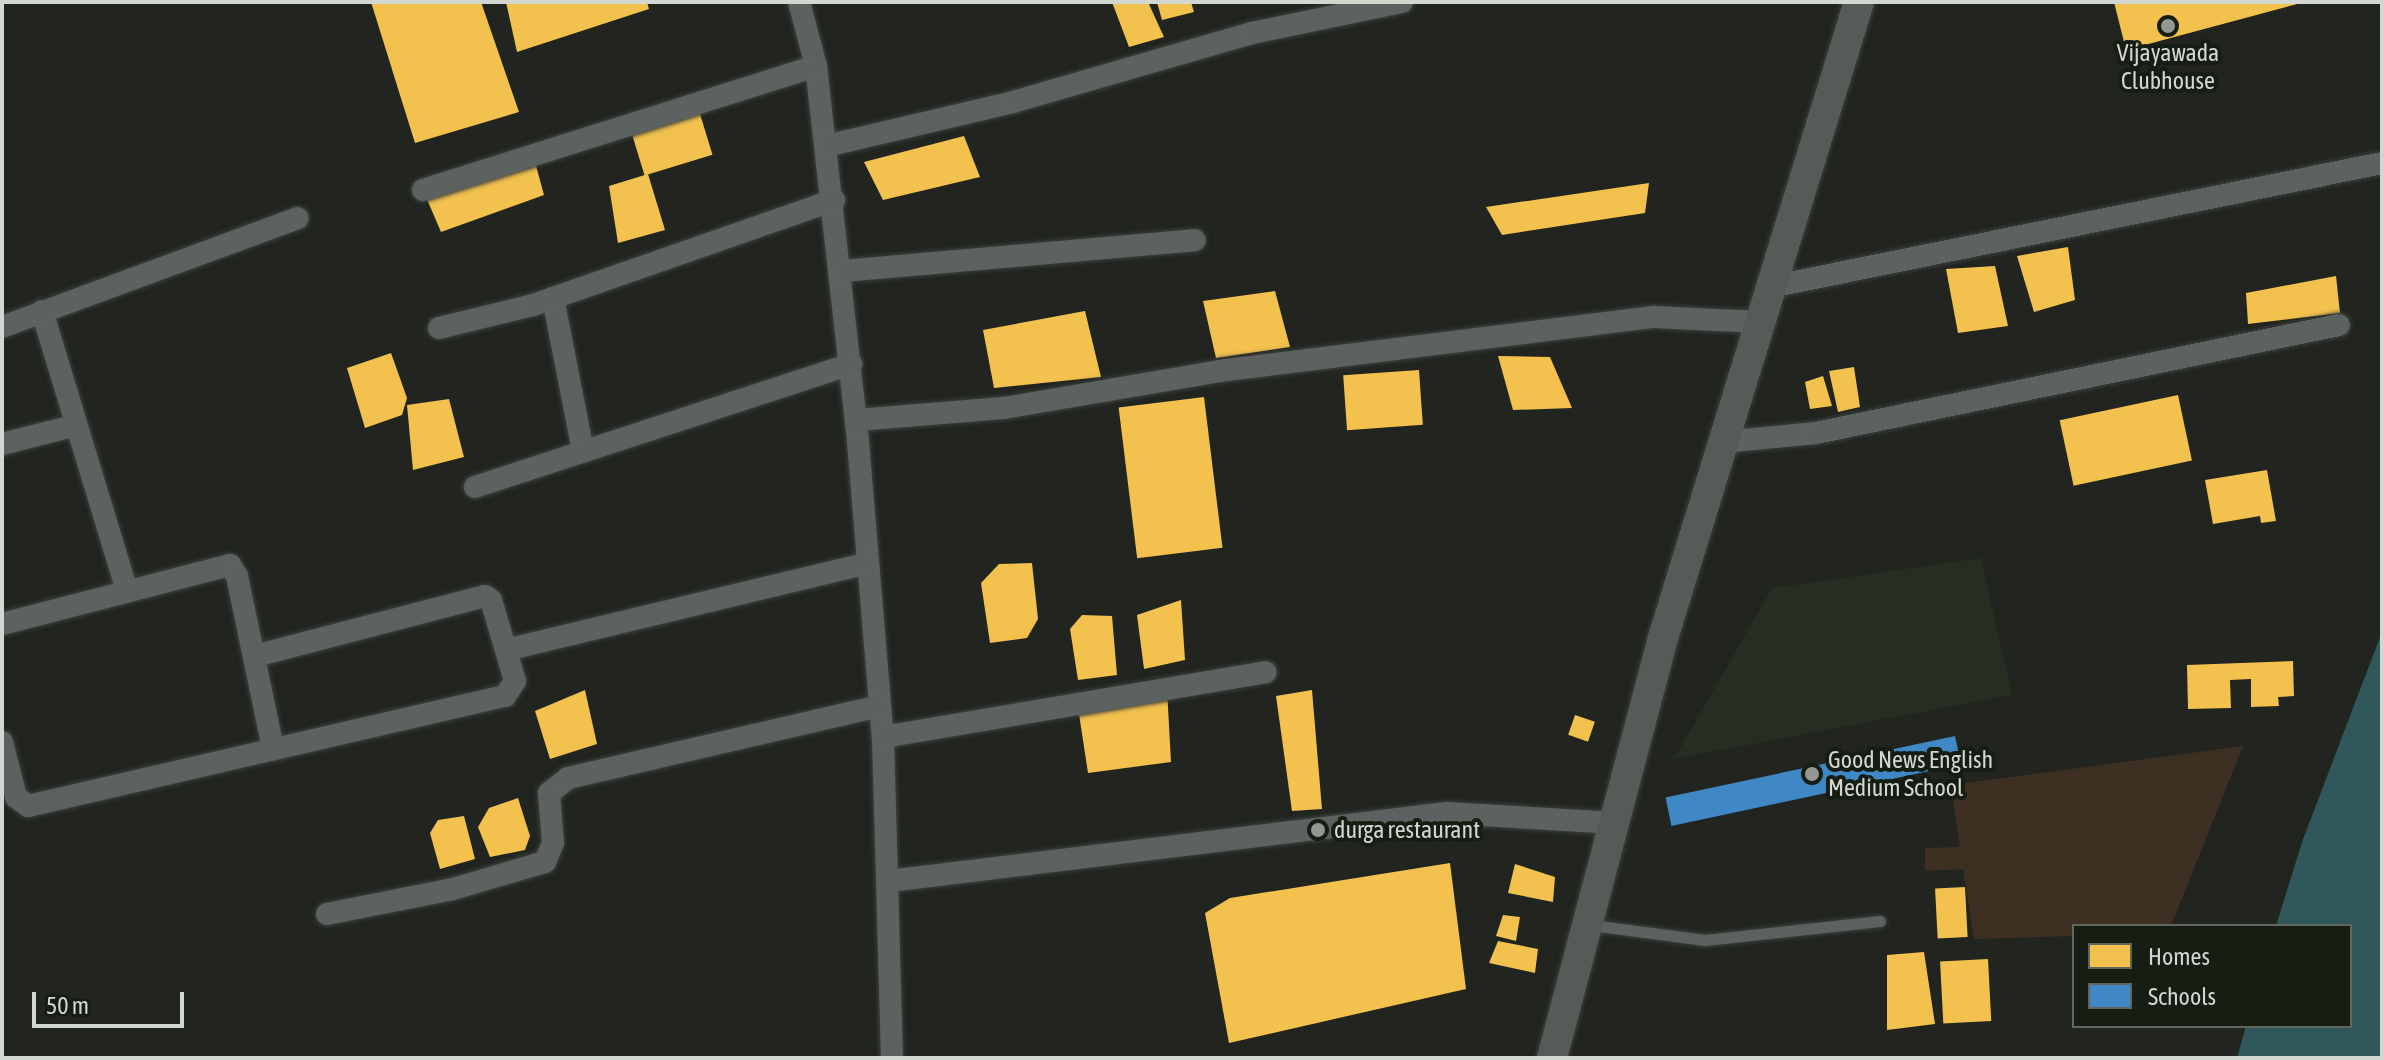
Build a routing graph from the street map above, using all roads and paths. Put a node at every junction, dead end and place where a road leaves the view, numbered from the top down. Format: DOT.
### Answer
graph roads {
  1 [pos="799,2"];
  2 [pos="1402,2"];
  3 [pos="1859,2"];
  4 [pos="816,66"];
  5 [pos="826,146"];
  6 [pos="2382,163"];
  7 [pos="423,190"];
  8 [pos="834,200"];
  9 [pos="298,218"];
  10 [pos="1195,240"];
  11 [pos="842,271"];
  12 [pos="1770,287"];
  13 [pos="553,298"];
  14 [pos="42,311"];
  15 [pos="1760,322"];
  16 [pos="2339,325"];
  17 [pos="2,327"];
  18 [pos="439,328"];
  19 [pos="851,364"];
  20 [pos="857,420"];
  21 [pos="77,425"];
  22 [pos="1723,442"];
  23 [pos="2,444"];
  24 [pos="583,451"];
  25 [pos="475,487"];
  26 [pos="868,563"];
  27 [pos="127,591"];
  28 [pos="2,624"];
  29 [pos="506,650"];
  30 [pos="254,656"];
  31 [pos="1266,672"];
  32 [pos="880,706"];
  33 [pos="883,737"];
  34 [pos="2,742"];
  35 [pos="273,749"];
  36 [pos="1616,823"];
  37 [pos="889,881"];
  38 [pos="327,914"];
  39 [pos="1880,921"];
  40 [pos="1589,925"];
  41 [pos="892,1058"];
  42 [pos="1552,1058"];
  1 -- 4 [label="street"];
  2 -- 5 [label="street"];
  3 -- 12 [label="street"];
  4 -- 5 [label="street"];
  4 -- 7 [label="street"];
  5 -- 8 [label="street"];
  6 -- 12 [label="street"];
  8 -- 11 [label="street"];
  8 -- 13 [label="street"];
  9 -- 14 [label="street"];
  10 -- 11 [label="street"];
  11 -- 19 [label="street"];
  12 -- 15 [label="street"];
  13 -- 18 [label="street"];
  13 -- 24 [label="street"];
  14 -- 17 [label="street"];
  14 -- 21 [label="street"];
  15 -- 20 [label="street"];
  15 -- 22 [label="street"];
  16 -- 22 [label="street"];
  19 -- 20 [label="street"];
  19 -- 24 [label="street"];
  20 -- 26 [label="street"];
  21 -- 23 [label="street"];
  21 -- 27 [label="street"];
  22 -- 36 [label="street"];
  24 -- 25 [label="street"];
  26 -- 29 [label="street"];
  26 -- 32 [label="street"];
  27 -- 28 [label="street"];
  27 -- 30 [label="street"];
  29 -- 30 [label="street"];
  29 -- 35 [label="street"];
  30 -- 35 [label="street"];
  31 -- 33 [label="street"];
  32 -- 33 [label="street"];
  32 -- 38 [label="street"];
  33 -- 37 [label="street"];
  34 -- 35 [label="street"];
  36 -- 37 [label="street"];
  36 -- 40 [label="street"];
  37 -- 41 [label="street"];
  39 -- 40 [label="lane"];
  40 -- 42 [label="street"];
}
